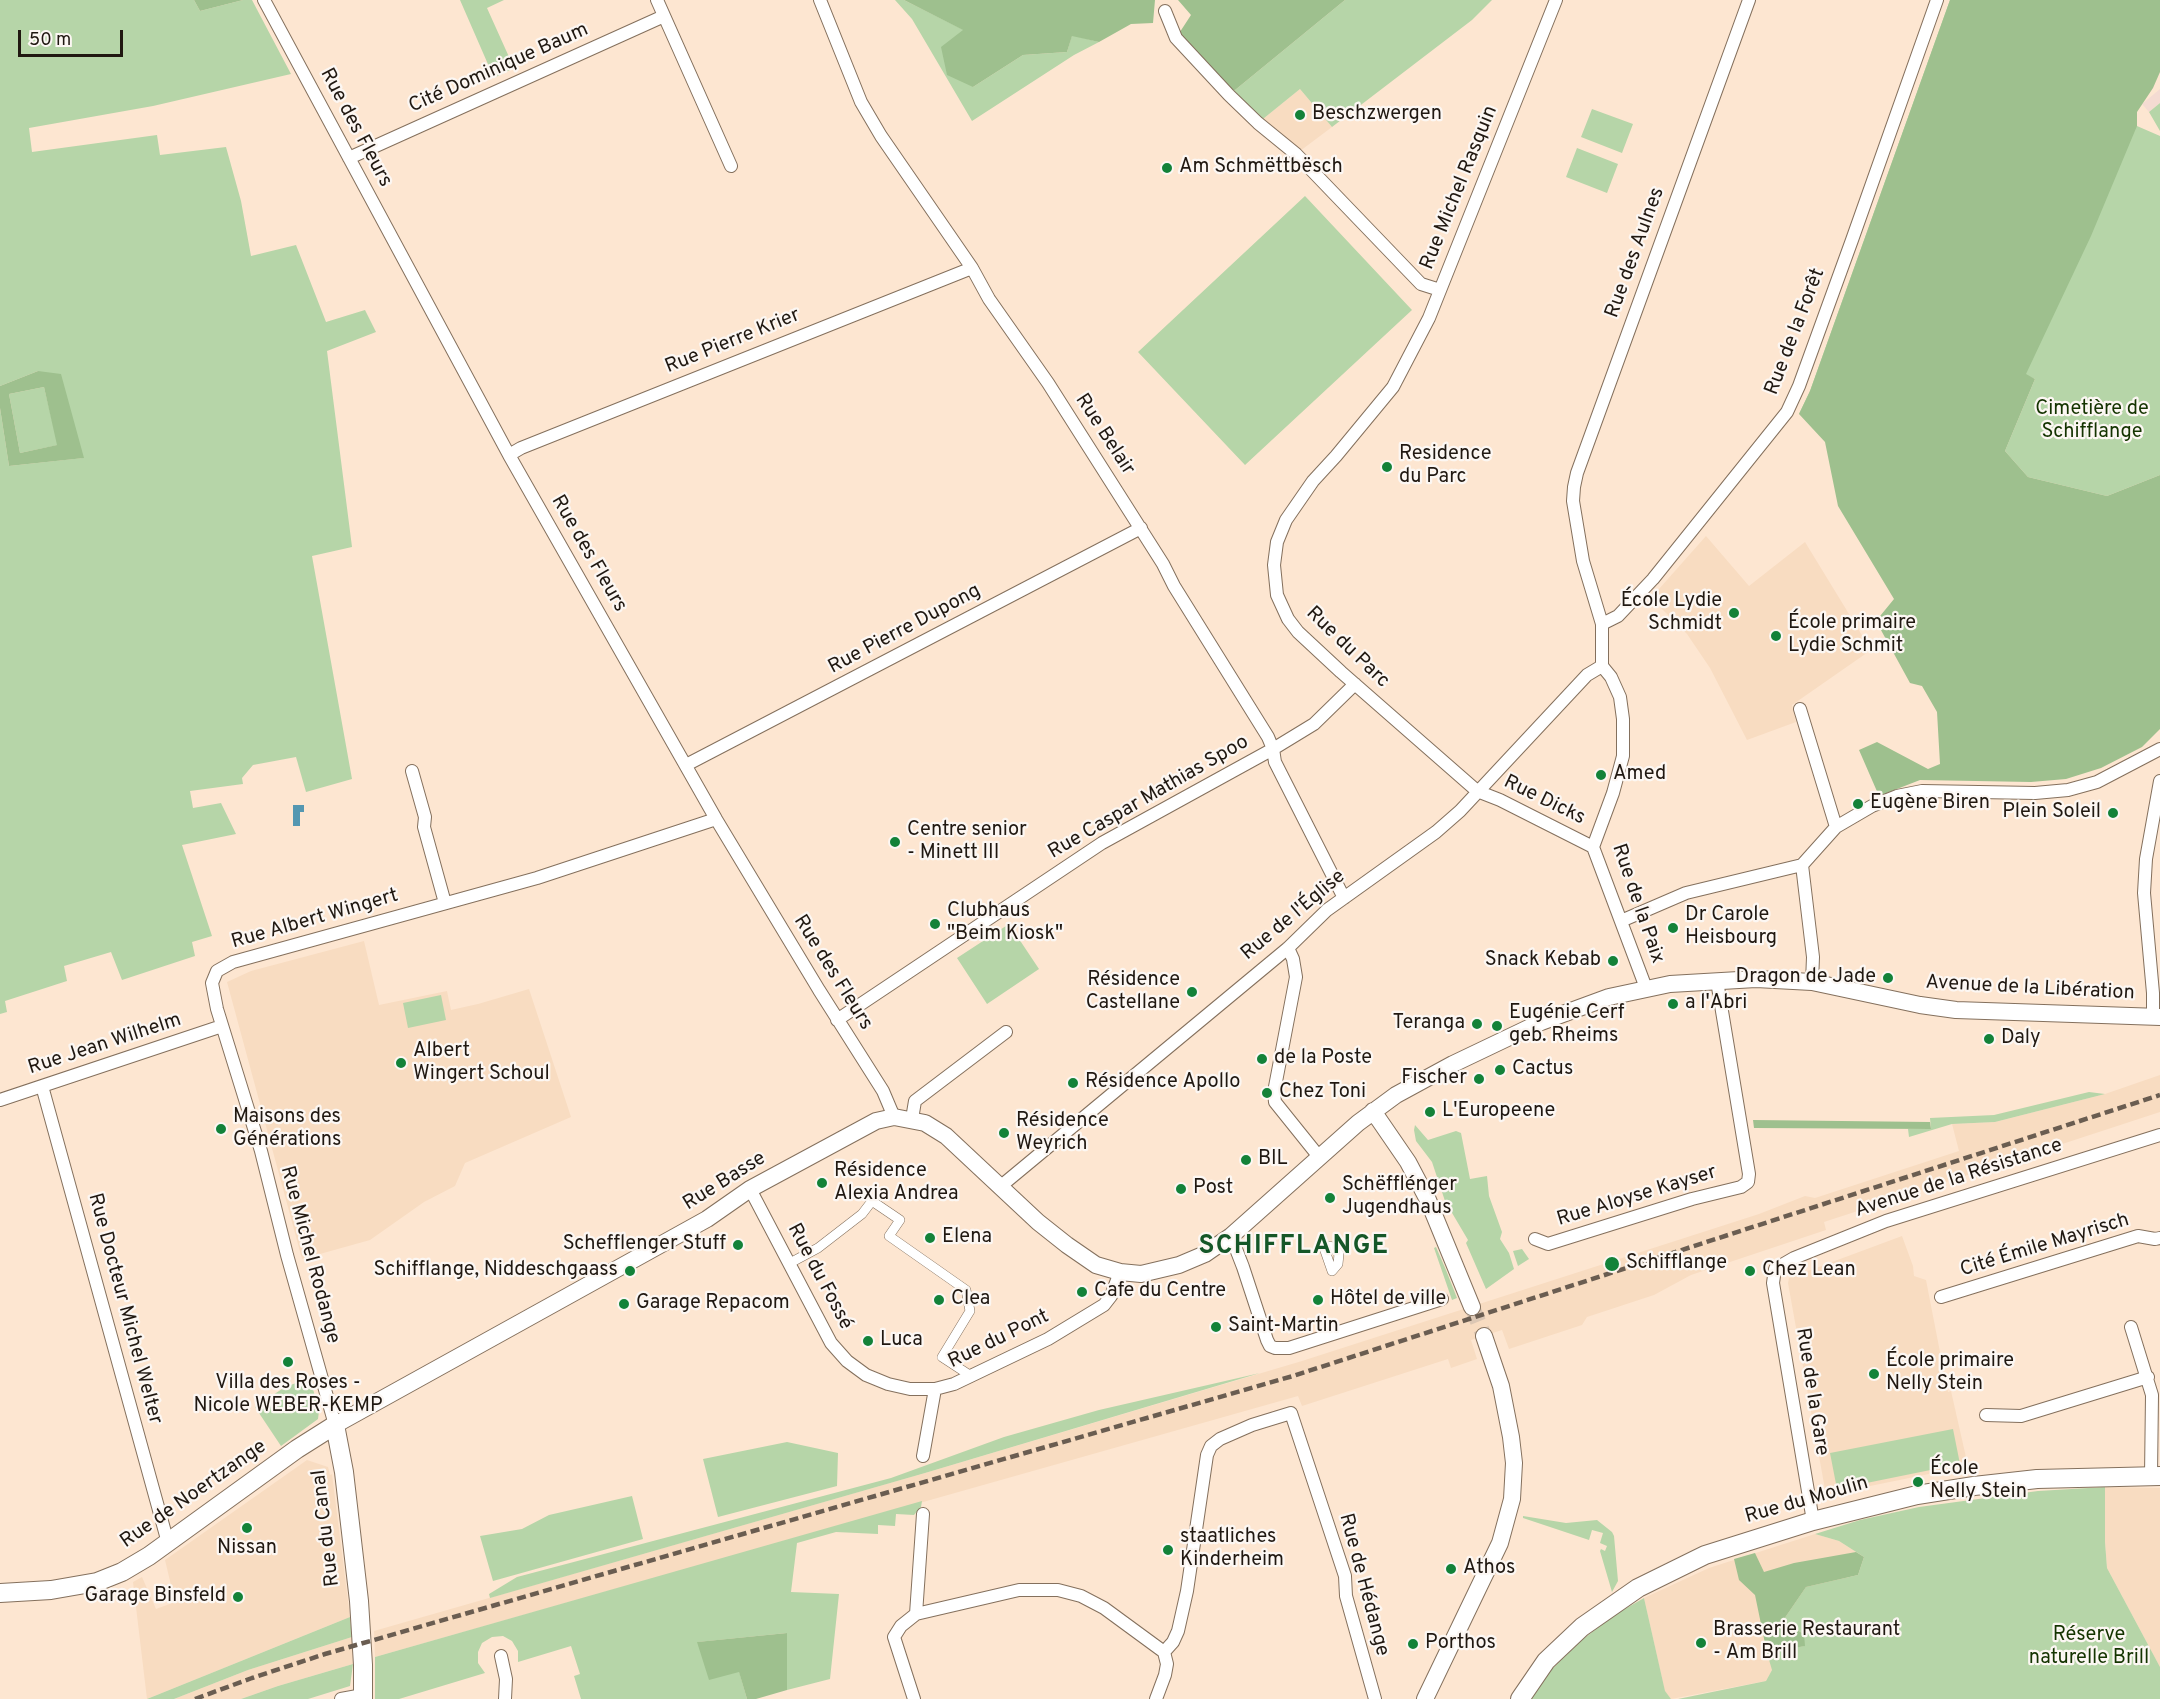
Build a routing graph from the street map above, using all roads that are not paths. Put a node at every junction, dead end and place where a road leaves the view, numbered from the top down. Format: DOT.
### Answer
graph roads {
  1 [pos="264,0"];
  2 [pos="657,0"];
  3 [pos="820,0"];
  4 [pos="1556,0"];
  5 [pos="1749,0"];
  6 [pos="1937,0"];
  7 [pos="1165,11"];
  8 [pos="664,16"];
  9 [pos="349,158"];
  10 [pos="731,166"];
  11 [pos="972,268"];
  12 [pos="1440,290"];
  13 [pos="1393,387"];
  14 [pos="509,455"];
  15 [pos="1141,528"];
  16 [pos="1602,624"];
  17 [pos="1602,666"];
  18 [pos="1355,684"];
  19 [pos="1800,709"];
  20 [pos="1273,749"];
  21 [pos="2160,749"];
  22 [pos="686,765"];
  23 [pos="412,771"];
  24 [pos="2160,781"];
  25 [pos="1478,791"];
  26 [pos="716,819"];
  27 [pos="1836,827"];
  28 [pos="1593,847"];
  29 [pos="1802,865"];
  30 [pos="1344,898"];
  31 [pos="445,903"];
  32 [pos="1621,921"];
  33 [pos="1288,948"];
  34 [pos="1717,981"];
  35 [pos="1812,982"];
  36 [pos="1646,988"];
  37 [pos="2157,1017"];
  38 [pos="837,1020"];
  39 [pos="222,1026"];
  40 [pos="1006,1032"];
  41 [pos="42,1086"];
  42 [pos="0,1100"];
  43 [pos="1373,1111"];
  44 [pos="894,1117"];
  45 [pos="912,1119"];
  46 [pos="2160,1135"];
  47 [pos="1320,1158"];
  48 [pos="1001,1186"];
  49 [pos="750,1189"];
  50 [pos="1231,1236"];
  51 [pos="2160,1238"];
  52 [pos="1535,1239"];
  53 [pos="790,1263"];
  54 [pos="1775,1269"];
  55 [pos="1120,1272"];
  56 [pos="1941,1297"];
  57 [pos="1442,1299"];
  58 [pos="1472,1306"];
  59 [pos="2131,1327"];
  60 [pos="1485,1336"];
  61 [pos="971,1376"];
  62 [pos="2148,1377"];
  63 [pos="935,1389"];
  64 [pos="1986,1415"];
  65 [pos="335,1425"];
  66 [pos="923,1456"];
  67 [pos="2156,1476"];
  68 [pos="922,1514"];
  69 [pos="1813,1521"];
  70 [pos="168,1543"];
  71 [pos="0,1593"];
  72 [pos="916,1614"];
  73 [pos="1164,1652"];
  74 [pos="501,1656"];
  75 [pos="363,1697"];
  76 [pos="341,1699"];
  77 [pos="506,1699"];
  78 [pos="914,1699"];
  79 [pos="1156,1699"];
  80 [pos="1375,1699"];
  81 [pos="1425,1699"];
  82 [pos="1520,1699"];
  1 -- 9 [label="street, Rue des Fleurs"];
  2 -- 8 [label="street"];
  3 -- 11 [label="street, Rue Belair"];
  4 -- 12 [label="street, Rue Michel Rasquin"];
  5 -- 16 [label="street, Rue des Aulnes"];
  6 -- 16 [label="street, Rue de la Forêt"];
  7 -- 12 [label="street"];
  8 -- 9 [label="street, Cité Dominique Baum"];
  8 -- 10 [label="street"];
  9 -- 14 [label="street, Rue des Fleurs"];
  11 -- 14 [label="street, Rue Pierre Krier"];
  11 -- 15 [label="street, Rue Belair"];
  12 -- 13 [label="street, Rue Michel Rasquin"];
  13 -- 18 [label="street, Rue du Parc"];
  14 -- 22 [label="street, Rue des Fleurs"];
  15 -- 20 [label="street, Rue Belair"];
  15 -- 22 [label="street, Rue Pierre Dupong"];
  16 -- 17 [label="street"];
  17 -- 25 [label="street, Rue de l'Église"];
  17 -- 28 [label="street, Rue de la Paix"];
  18 -- 20 [label="street, Rue Caspar Mathias Spoo"];
  18 -- 25 [label="street, Rue du Parc"];
  19 -- 27 [label="street"];
  20 -- 30 [label="street, Rue Belair"];
  20 -- 38 [label="street, Rue Caspar Mathias Spoo"];
  21 -- 27 [label="street"];
  22 -- 26 [label="street, Rue des Fleurs"];
  23 -- 31 [label="street"];
  24 -- 37 [label="street"];
  25 -- 28 [label="street, Rue Dicks"];
  25 -- 30 [label="street, Rue de l'Église"];
  26 -- 31 [label="street, Rue Albert Wingert"];
  26 -- 38 [label="street, Rue des Fleurs"];
  27 -- 29 [label="street"];
  28 -- 32 [label="street, Rue de la Paix"];
  29 -- 32 [label="street"];
  29 -- 35 [label="street"];
  30 -- 33 [label="street, Rue de l'Église"];
  31 -- 39 [label="street, Rue Albert Wingert"];
  32 -- 36 [label="street, Rue de la Paix"];
  33 -- 47 [label="street"];
  33 -- 48 [label="street, Rue de l'Église"];
  34 -- 35 [label="street, Avenue de la Libération"];
  34 -- 36 [label="street, Avenue de la Libération"];
  34 -- 52 [label="street, Rue Aloyse Kayser"];
  35 -- 37 [label="street, Avenue de la Libération"];
  36 -- 43 [label="street, Avenue de la Libération"];
  38 -- 44 [label="street, Rue des Fleurs"];
  39 -- 41 [label="street, Rue Jean Wilhelm"];
  39 -- 65 [label="street, Rue Michel Rodange"];
  40 -- 45 [label="street"];
  41 -- 42 [label="street, Rue Jean Wilhelm"];
  41 -- 70 [label="street, Rue Docteur Michel Welter"];
  43 -- 47 [label="street, Avenue de la Libération"];
  43 -- 58 [label="street"];
  44 -- 45 [label="street, Rue Basse"];
  44 -- 49 [label="street, Rue Basse"];
  45 -- 48 [label="street, Rue Basse"];
  46 -- 54 [label="street, Avenue de la Résistance"];
  47 -- 50 [label="street, Avenue de la Libération"];
  48 -- 55 [label="street, Rue Basse"];
  49 -- 53 [label="street, Rue du Fossé"];
  49 -- 65 [label="street, Rue Basse"];
  50 -- 55 [label="street, Avenue de la Libération"];
  50 -- 57 [label="street"];
  51 -- 56 [label="street, Cité Émile Mayrisch"];
  53 -- 61 [label="street"];
  53 -- 63 [label="street, Rue du Fossé"];
  54 -- 69 [label="street, Rue de la Gare"];
  55 -- 61 [label="street, Rue du Pont"];
  59 -- 62 [label="street"];
  60 -- 81 [label="street"];
  61 -- 63 [label="street, Rue du Pont"];
  62 -- 64 [label="street"];
  62 -- 67 [label="street"];
  63 -- 66 [label="street, Rue du Pont"];
  65 -- 70 [label="main road, Rue de Noertzange"];
  65 -- 75 [label="main road, Rue du Canal"];
  67 -- 69 [label="main road, Rue du Moulin"];
  68 -- 72 [label="street"];
  69 -- 82 [label="main road, Rue du Moulin"];
  70 -- 71 [label="main road, Rue de Noertzange"];
  72 -- 73 [label="street"];
  72 -- 78 [label="street"];
  73 -- 79 [label="street"];
  73 -- 80 [label="street, Rue de Hédange"];
  74 -- 77 [label="street"];
  75 -- 76 [label="street"];
}
